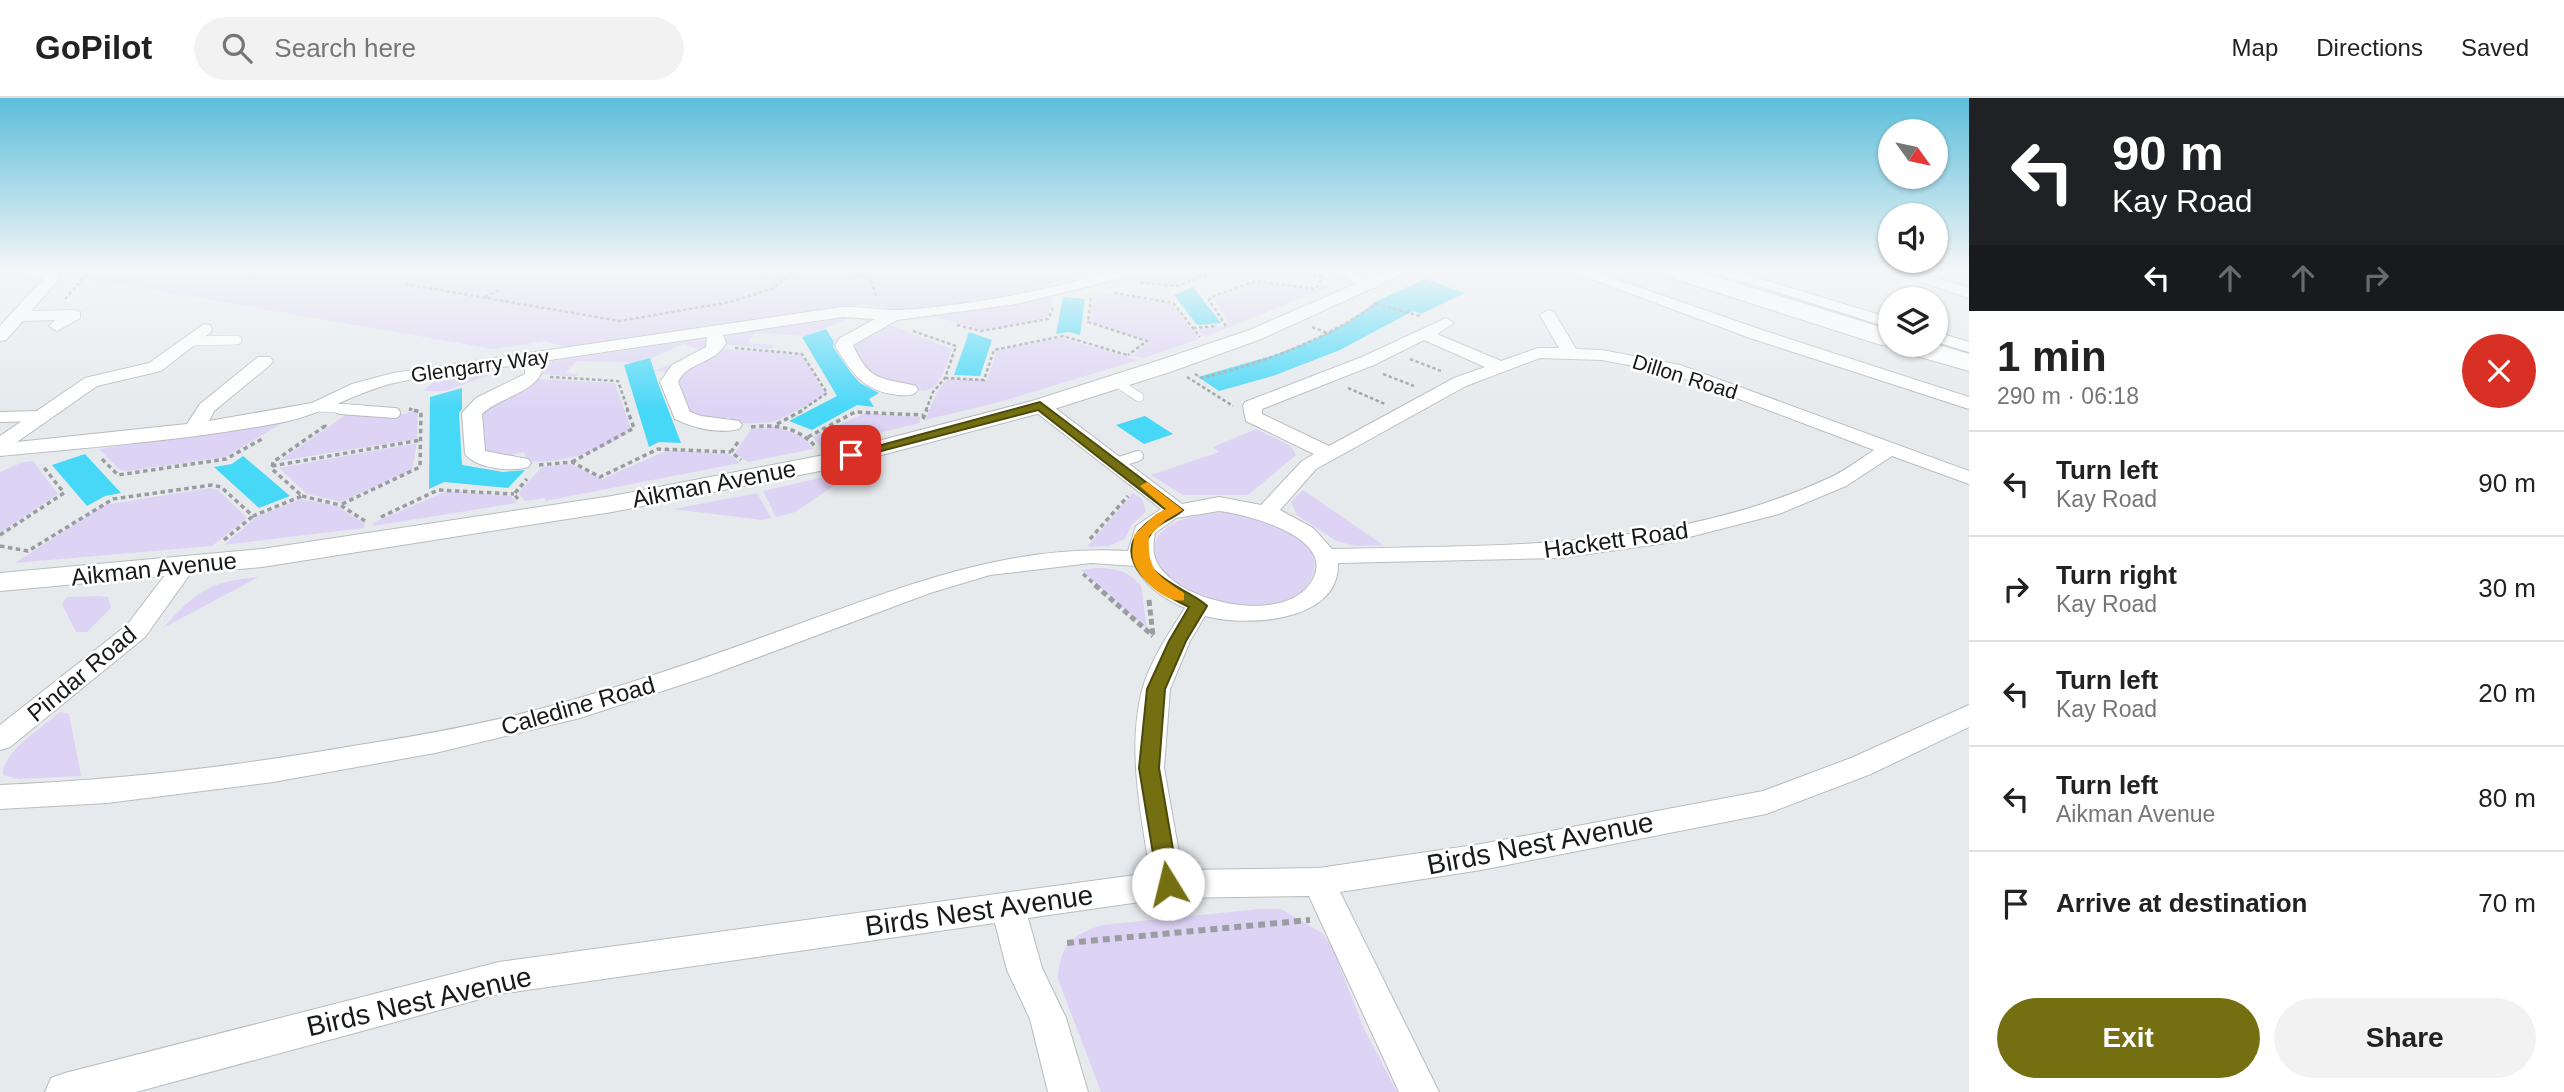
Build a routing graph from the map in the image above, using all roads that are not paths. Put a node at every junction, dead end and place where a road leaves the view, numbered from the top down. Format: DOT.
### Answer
graph roads {
  1 [pos="16,317"];
  2 [pos="30,317"];
  3 [pos="817,317"];
  4 [pos="883,317"];
  5 [pos="1308,317"];
  6 [pos="1549,317"];
  7 [pos="1709,317"];
  8 [pos="1822,317"];
  9 [pos="55,320"];
  10 [pos="1445,324"];
  11 [pos="204,329"];
  12 [pos="1424,334"];
  13 [pos="1878,335"];
  14 [pos="0,336"];
  15 [pos="715,339"];
  16 [pos="237,340"];
  17 [pos="189,341"];
  18 [pos="1948,341"];
  19 [pos="1969,347"];
  20 [pos="1570,353"];
  21 [pos="1948,357"];
  22 [pos="264,361"];
  23 [pos="1969,363"];
  24 [pos="1499,366"];
  25 [pos="533,368"];
  26 [pos="1116,382"];
  27 [pos="909,390"];
  28 [pos="1139,397"];
  29 [pos="1969,403"];
  30 [pos="1040,406"];
  31 [pos="319,407"];
  32 [pos="395,413"];
  33 [pos="41,416"];
  34 [pos="0,417"];
  35 [pos="741,426"];
  36 [pos="194,429"];
  37 [pos="0,447"];
  38 [pos="1889,449"];
  39 [pos="1330,454"];
  40 [pos="1138,456"];
  41 [pos="520,463"];
  42 [pos="1116,463"];
  43 [pos="1969,478"];
  44 [pos="1176,510"];
  45 [pos="1266,512"];
  46 [pos="1325,556"];
  47 [pos="183,567"];
  48 [pos="1147,569"];
  49 [pos="0,582"];
  50 [pos="1199,606"];
  51 [pos="1969,715"];
  52 [pos="0,740"];
  53 [pos="0,797"];
  54 [pos="1319,882"];
  55 [pos="1168,884"];
  56 [pos="1008,908"];
  57 [pos="65,1092"];
  58 [pos="1068,1092"];
  59 [pos="1419,1092"];
  1 -- 14 [label="street"];
  2 -- 9 [label="street"];
  3 -- 15 [label="street, Glengarry Way"];
  4 -- 27 [label="street"];
  5 -- 26 [label="street, Aikman Avenue"];
  6 -- 20 [label="street"];
  7 -- 29 [label="street"];
  8 -- 13 [label="highway"];
  10 -- 12 [label="street"];
  11 -- 17 [label="street"];
  12 -- 24 [label="street"];
  12 -- 39 [label="street"];
  15 -- 25 [label="street, Glengarry Way"];
  15 -- 35 [label="street"];
  16 -- 17 [label="lane"];
  17 -- 33 [label="street"];
  18 -- 19 [label="street"];
  20 -- 24 [label="street, Dillon Road"];
  20 -- 38 [label="street, Dillon Road"];
  21 -- 23 [label="highway"];
  22 -- 36 [label="street"];
  24 -- 39 [label="street, Dillon Road"];
  25 -- 31 [label="street, Glengarry Way"];
  25 -- 41 [label="street"];
  26 -- 28 [label="lane"];
  26 -- 30 [label="street, Aikman Avenue"];
  30 -- 42 [label="street"];
  30 -- 47 [label="street, Aikman Avenue"];
  31 -- 32 [label="lane"];
  31 -- 36 [label="street, Glengarry Way"];
  33 -- 34 [label="lane"];
  33 -- 37 [label="street"];
  36 -- 37 [label="street, Glengarry Way"];
  38 -- 43 [label="street, Dillon Road"];
  38 -- 46 [label="street, Hackett Road"];
  39 -- 45 [label="street, Dillon Road"];
  40 -- 42 [label="lane"];
  42 -- 44 [label="street"];
  44 -- 45 [label="street"];
  44 -- 48 [label="street"];
  45 -- 46 [label="street"];
  46 -- 50 [label="street"];
  47 -- 49 [label="street, Aikman Avenue"];
  47 -- 52 [label="street, Pindar Road"];
  48 -- 50 [label="street"];
  48 -- 53 [label="street, Caledine Road"];
  50 -- 55 [label="street"];
  51 -- 54 [label="street, Birds Nest Avenue"];
  54 -- 55 [label="street, Birds Nest Avenue"];
  54 -- 59 [label="street"];
  55 -- 56 [label="street, Birds Nest Avenue"];
  56 -- 57 [label="street, Birds Nest Avenue"];
  56 -- 58 [label="street"];
}
